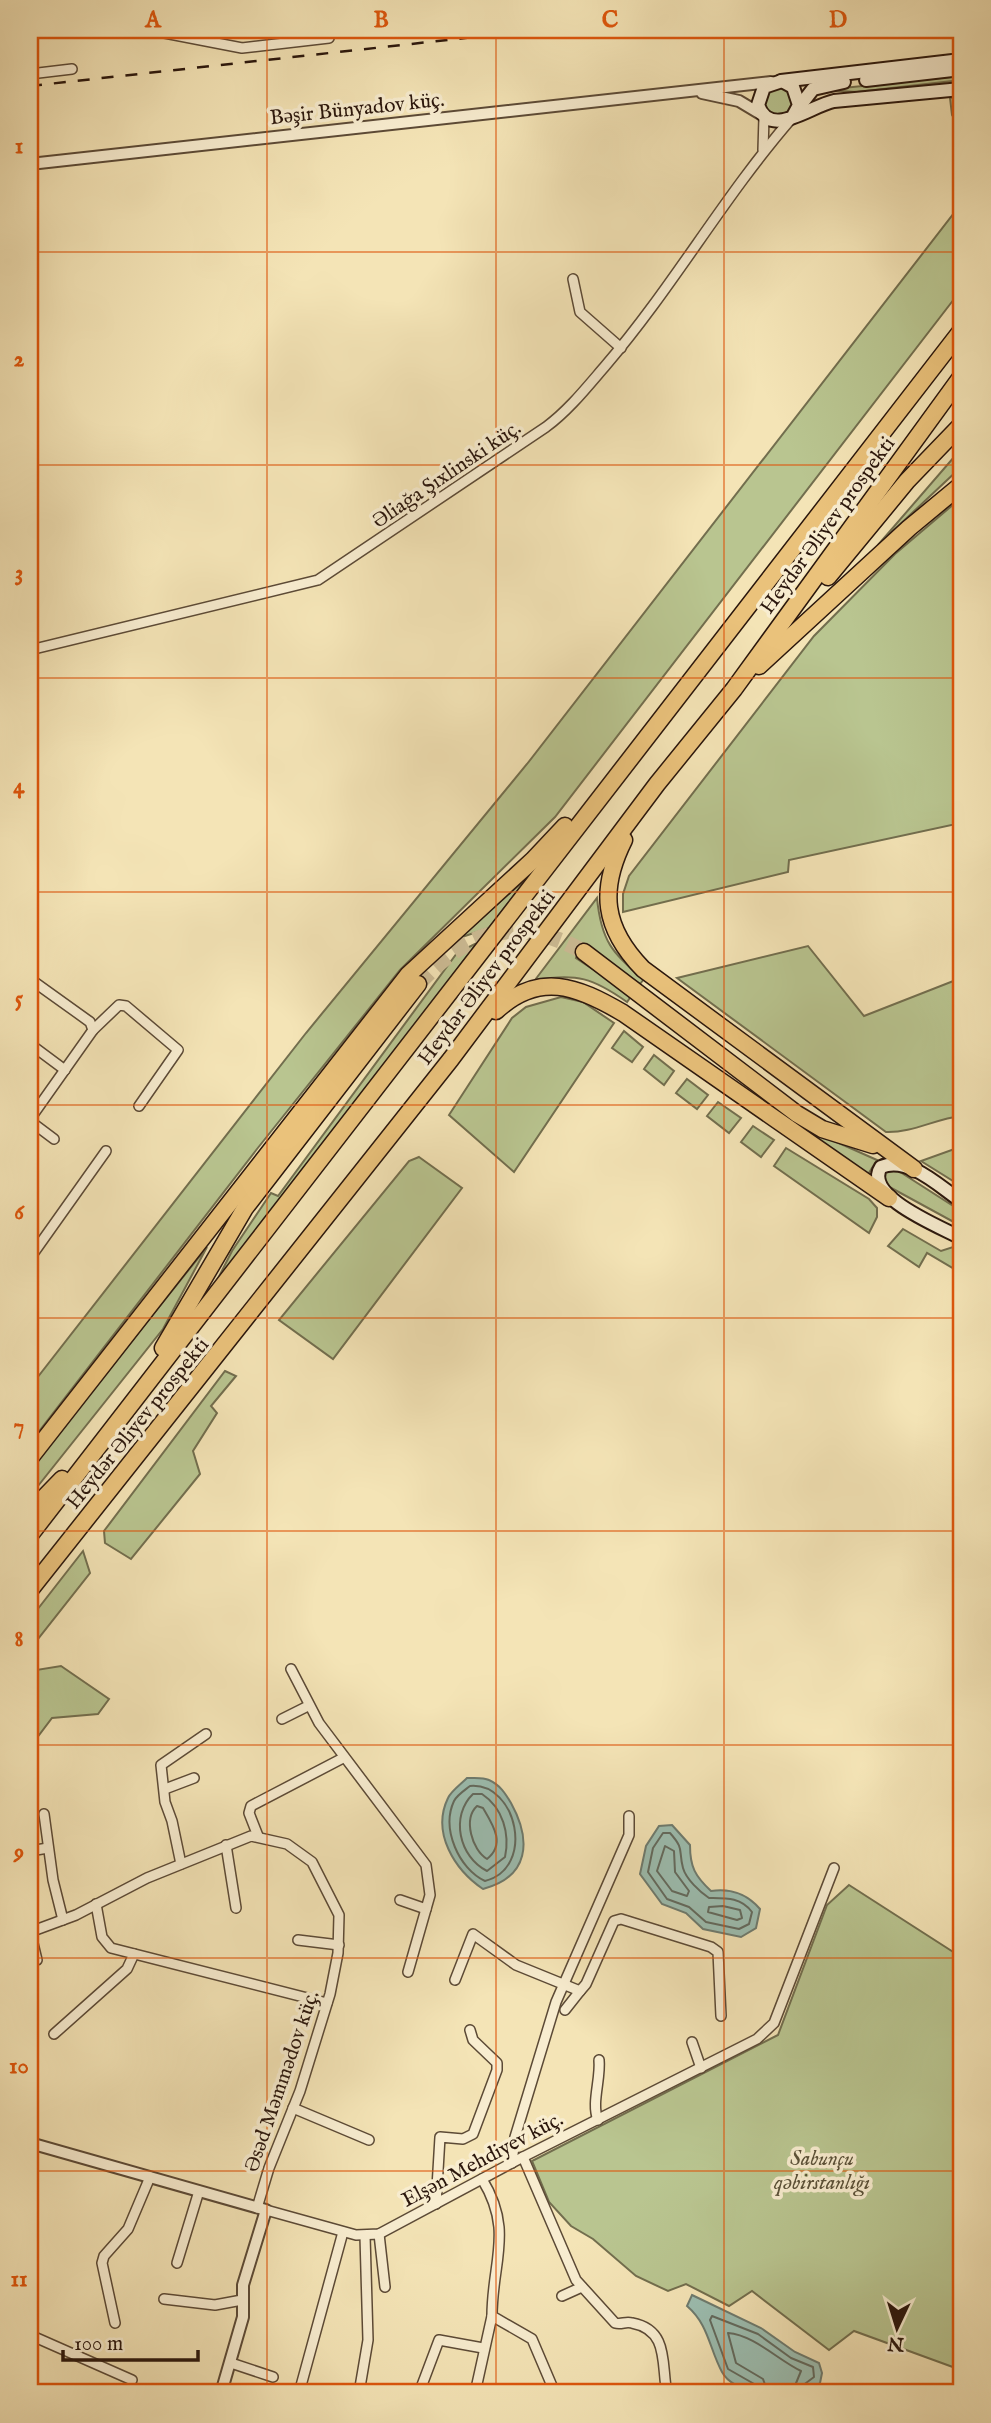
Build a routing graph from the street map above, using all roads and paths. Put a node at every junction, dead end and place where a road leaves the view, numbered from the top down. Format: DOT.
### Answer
graph roads {
  1 [pos="32,30"];
  2 [pos="149,30"];
  3 [pos="329,38"];
  4 [pos="30,39"];
  5 [pos="961,60"];
  6 [pos="72,69"];
  7 [pos="961,69"];
  8 [pos="30,74"];
  9 [pos="775,82"];
  10 [pos="961,89"];
  11 [pos="688,91"];
  12 [pos="795,113"];
  13 [pos="764,117"];
  14 [pos="763,151"];
  15 [pos="30,164"];
  16 [pos="573,279"];
  17 [pos="961,331"];
  18 [pos="621,348"];
  19 [pos="961,377"];
  20 [pos="961,416"];
  21 [pos="961,425"];
  22 [pos="907,481"];
  23 [pos="961,485"];
  24 [pos="30,650"];
  25 [pos="734,689"];
  26 [pos="631,755"];
  27 [pos="657,784"];
  28 [pos="584,952"];
  29 [pos="30,979"];
  30 [pos="418,984"];
  31 [pos="93,1030"];
  32 [pos="30,1044"];
  33 [pos="451,1059"];
  34 [pos="65,1070"];
  35 [pos="139,1106"];
  36 [pos="30,1120"];
  37 [pos="54,1139"];
  38 [pos="882,1147"];
  39 [pos="106,1151"];
  40 [pos="914,1169"];
  41 [pos="889,1198"];
  42 [pos="961,1201"];
  43 [pos="961,1238"];
  44 [pos="30,1258"];
  45 [pos="114,1426"];
  46 [pos="30,1458"];
  47 [pos="30,1512"];
  48 [pos="30,1535"];
  49 [pos="30,1590"];
  50 [pos="290,1669"];
  51 [pos="308,1706"];
  52 [pos="282,1719"];
  53 [pos="206,1734"];
  54 [pos="343,1758"];
  55 [pos="194,1778"];
  56 [pos="165,1789"];
  57 [pos="44,1814"];
  58 [pos="629,1816"];
  59 [pos="258,1836"];
  60 [pos="226,1845"];
  61 [pos="48,1848"];
  62 [pos="30,1851"];
  63 [pos="181,1864"];
  64 [pos="834,1868"];
  65 [pos="400,1900"];
  66 [pos="96,1904"];
  67 [pos="236,1908"];
  68 [pos="426,1909"];
  69 [pos="63,1920"];
  70 [pos="30,1931"];
  71 [pos="298,1940"];
  72 [pos="339,1945"];
  73 [pos="134,1954"];
  74 [pos="37,1960"];
  75 [pos="408,1972"];
  76 [pos="455,1980"];
  77 [pos="562,1986"];
  78 [pos="580,1991"];
  79 [pos="327,2003"];
  80 [pos="565,2010"];
  81 [pos="721,2015"];
  82 [pos="470,2030"];
  83 [pos="54,2034"];
  84 [pos="692,2042"];
  85 [pos="599,2060"];
  86 [pos="701,2068"];
  87 [pos="293,2108"];
  88 [pos="598,2120"];
  89 [pos="369,2140"];
  90 [pos="30,2143"];
  91 [pos="523,2157"];
  92 [pos="512,2163"];
  93 [pos="150,2177"];
  94 [pos="482,2179"];
  95 [pos="199,2191"];
  96 [pos="436,2204"];
  97 [pos="262,2209"];
  98 [pos="343,2232"];
  99 [pos="379,2234"];
  100 [pos="365,2236"];
  101 [pos="177,2263"];
  102 [pos="385,2287"];
  103 [pos="582,2287"];
  104 [pos="562,2296"];
  105 [pos="164,2299"];
  106 [pos="242,2300"];
  107 [pos="492,2316"];
  108 [pos="115,2323"];
  109 [pos="30,2335"];
  110 [pos="483,2348"];
  111 [pos="231,2363"];
  112 [pos="273,2377"];
  113 [pos="132,2380"];
  114 [pos="221,2393"];
  115 [pos="299,2393"];
  116 [pos="359,2393"];
  117 [pos="419,2393"];
  118 [pos="475,2393"];
  119 [pos="555,2393"];
  120 [pos="667,2393"];
  1 -- 4 [label="street"];
  2 -- 3 [label="street"];
  5 -- 9 [label="main road"];
  6 -- 8 [label="street"];
  7 -- 12 [label="main road"];
  9 -- 11 [label="street, Bəşir Bünyadov küç."];
  9 -- 12 [label="main road"];
  9 -- 13 [label="main road"];
  10 -- 12 [label="main road"];
  11 -- 13 [label="street"];
  11 -- 15 [label="street, Bəşir Bünyadov küç."];
  12 -- 13 [label="main road"];
  12 -- 14 [label="street, Əliağa Şıxlinski küç."];
  13 -- 14 [label="street"];
  14 -- 18 [label="street, Əliağa Şıxlinski küç."];
  16 -- 18 [label="street"];
  17 -- 26 [label="highway, Heydər Əliyev prospekti"];
  18 -- 24 [label="street, Əliağa Şıxlinski küç."];
  19 -- 25 [label="highway, Heydər Əliyev prospekti"];
  20 -- 22 [label="highway"];
  21 -- 22 [label="highway"];
  22 -- 25 [label="highway"];
  23 -- 25 [label="highway"];
  25 -- 27 [label="highway, Heydər Əliyev prospekti"];
  26 -- 45 [label="highway, Heydər Əliyev prospekti"];
  26 -- 46 [label="highway"];
  27 -- 33 [label="highway, Heydər Əliyev prospekti"];
  27 -- 38 [label="highway"];
  28 -- 38 [label="highway"];
  29 -- 31 [label="street"];
  30 -- 45 [label="highway"];
  31 -- 34 [label="street"];
  31 -- 35 [label="street"];
  32 -- 34 [label="street"];
  33 -- 41 [label="highway"];
  33 -- 49 [label="highway, Heydər Əliyev prospekti"];
  34 -- 36 [label="street"];
  36 -- 37 [label="street"];
  38 -- 40 [label="highway"];
  39 -- 44 [label="street"];
  40 -- 41 [label="main road"];
  40 -- 42 [label="main road"];
  41 -- 43 [label="main road"];
  45 -- 47 [label="highway"];
  45 -- 48 [label="highway, Heydər Əliyev prospekti"];
  50 -- 51 [label="street"];
  51 -- 52 [label="street"];
  51 -- 54 [label="street"];
  53 -- 56 [label="street"];
  54 -- 59 [label="street"];
  54 -- 68 [label="street"];
  55 -- 56 [label="street"];
  56 -- 63 [label="street"];
  57 -- 61 [label="street"];
  58 -- 77 [label="street"];
  59 -- 60 [label="street"];
  59 -- 72 [label="street, Əsəd Məmmədov küç."];
  60 -- 63 [label="street"];
  60 -- 67 [label="street"];
  61 -- 62 [label="street"];
  61 -- 69 [label="street"];
  63 -- 66 [label="street"];
  64 -- 86 [label="street, Elşən Mehdiyev küç."];
  65 -- 68 [label="street"];
  66 -- 69 [label="street"];
  66 -- 73 [label="street"];
  68 -- 75 [label="street"];
  69 -- 70 [label="street"];
  70 -- 74 [label="street"];
  71 -- 72 [label="street"];
  72 -- 79 [label="street, Əsəd Məmmədov küç."];
  73 -- 79 [label="street"];
  73 -- 83 [label="street"];
  76 -- 77 [label="street"];
  77 -- 78 [label="street"];
  77 -- 92 [label="street"];
  78 -- 80 [label="street"];
  78 -- 81 [label="street"];
  79 -- 87 [label="street, Əsəd Məmmədov küç."];
  82 -- 96 [label="street"];
  84 -- 86 [label="street"];
  85 -- 88 [label="street"];
  86 -- 88 [label="street, Elşən Mehdiyev küç."];
  87 -- 89 [label="street"];
  87 -- 97 [label="street, Əsəd Məmmədov küç."];
  88 -- 91 [label="street, Elşən Mehdiyev küç."];
  90 -- 93 [label="street, Elşən Mehdiyev küç."];
  91 -- 92 [label="street, Elşən Mehdiyev küç."];
  91 -- 103 [label="street"];
  92 -- 94 [label="street, Elşən Mehdiyev küç."];
  93 -- 95 [label="street, Elşən Mehdiyev küç."];
  93 -- 108 [label="street"];
  94 -- 96 [label="street, Elşən Mehdiyev küç."];
  94 -- 107 [label="street"];
  95 -- 97 [label="street, Elşən Mehdiyev küç."];
  95 -- 101 [label="street"];
  96 -- 99 [label="street, Elşən Mehdiyev küç."];
  97 -- 98 [label="street, Elşən Mehdiyev küç."];
  97 -- 106 [label="street"];
  98 -- 100 [label="street, Elşən Mehdiyev küç."];
  98 -- 115 [label="street"];
  99 -- 100 [label="street, Elşən Mehdiyev küç."];
  99 -- 102 [label="street"];
  100 -- 116 [label="street"];
  103 -- 104 [label="street"];
  103 -- 120 [label="street"];
  105 -- 106 [label="street"];
  106 -- 111 [label="street"];
  107 -- 110 [label="street"];
  107 -- 119 [label="street"];
  109 -- 113 [label="street"];
  110 -- 117 [label="street"];
  110 -- 118 [label="street"];
  111 -- 112 [label="street"];
  111 -- 114 [label="street"];
}
